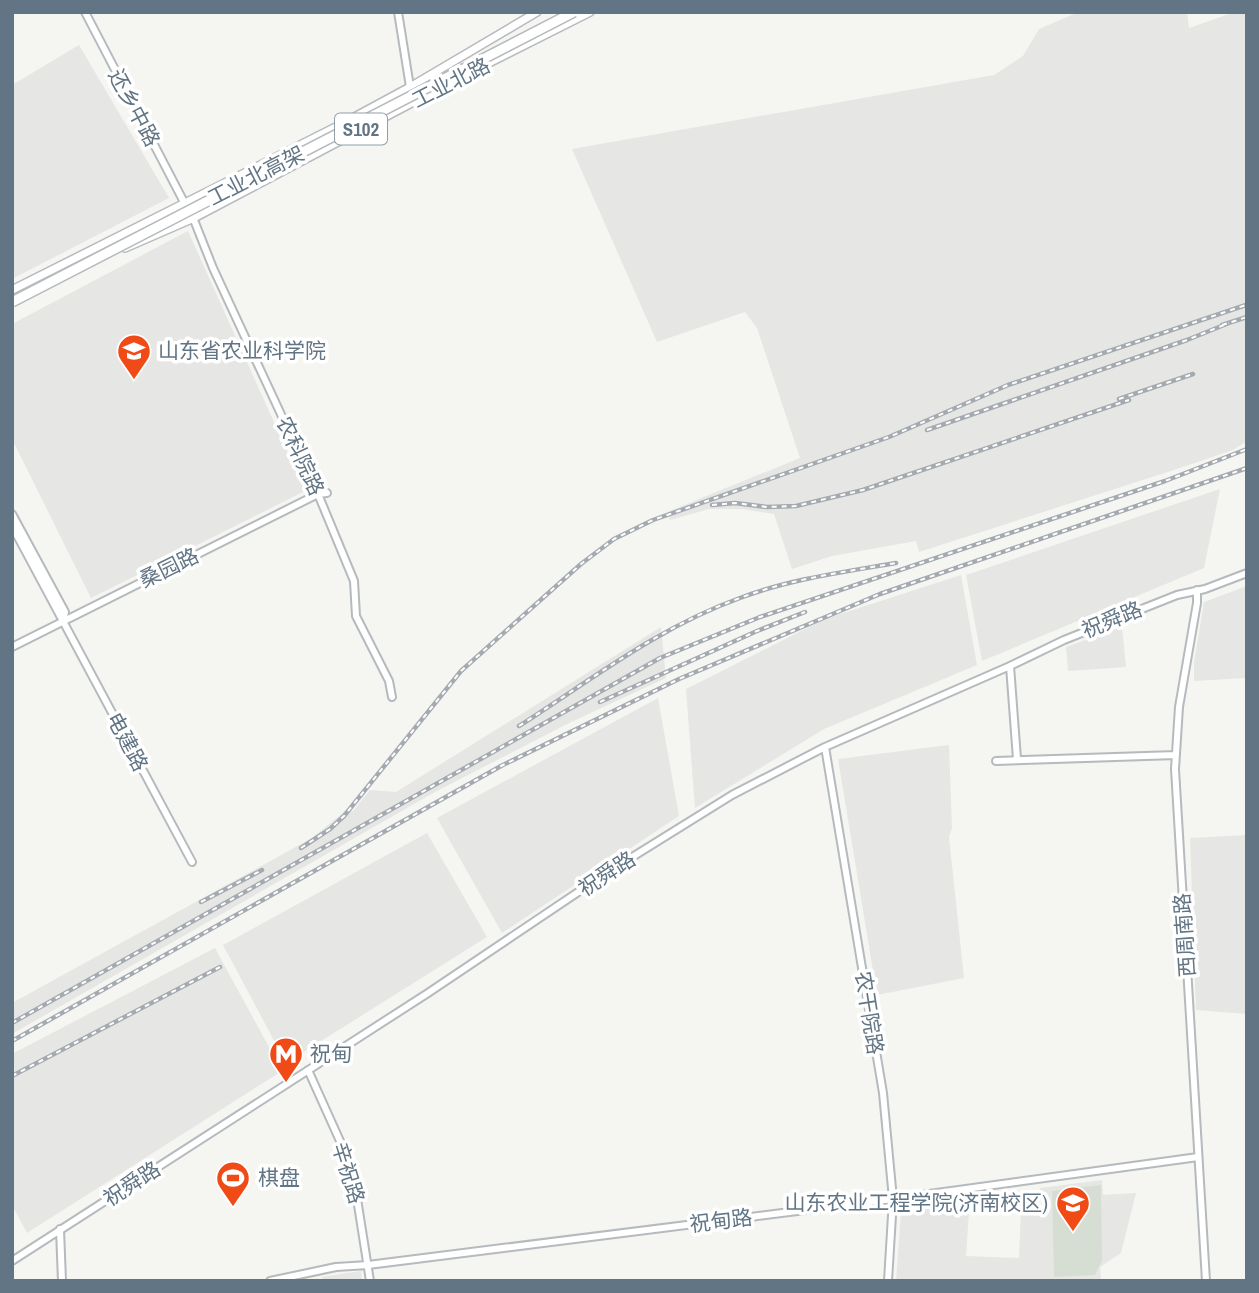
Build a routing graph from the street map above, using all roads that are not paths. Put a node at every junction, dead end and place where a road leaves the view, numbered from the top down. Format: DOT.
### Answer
graph roads {
  1 [pos="85,12"];
  2 [pos="398,12"];
  3 [pos="537,12"];
  4 [pos="565,12"];
  5 [pos="574,12"];
  6 [pos="590,12"];
  7 [pos="519,22"];
  8 [pos="530,43"];
  9 [pos="410,87"];
  10 [pos="184,202"];
  11 [pos="194,218"];
  12 [pos="12,290"];
  13 [pos="12,296"];
  14 [pos="12,304"];
  15 [pos="327,493"];
  16 [pos="318,494"];
  17 [pos="12,513"];
  18 [pos="12,526"];
  19 [pos="1247,573"];
  20 [pos="1197,590"];
  21 [pos="63,621"];
  22 [pos="12,647"];
  23 [pos="1010,666"];
  24 [pos="392,697"];
  25 [pos="825,747"];
  26 [pos="1176,755"];
  27 [pos="1017,759"];
  28 [pos="996,761"];
  29 [pos="192,862"];
  30 [pos="308,1070"];
  31 [pos="1198,1157"];
  32 [pos="893,1199"];
  33 [pos="61,1229"];
  34 [pos="12,1261"];
  35 [pos="368,1265"];
  36 [pos="62,1281"];
  37 [pos="270,1281"];
  38 [pos="370,1281"];
  39 [pos="888,1281"];
  40 [pos="1206,1281"];
  1 -- 10 [label="street, 还乡中路"];
  2 -- 9 [label="street"];
  3 -- 7 [label="main road, 工业北路 / S102"];
  4 -- 13 [label="highway, 工业北高架, bridge"];
  5 -- 14 [label="highway, 工业北高架, bridge"];
  6 -- 8 [label="main road, 工业北路 / S102"];
  7 -- 8 [label="main road"];
  7 -- 9 [label="main road, 工业北路 / S102"];
  8 -- 11 [label="main road, 工业北路 / S102"];
  9 -- 10 [label="main road, 工业北路 / S102"];
  10 -- 11 [label="street, 还乡中路"];
  10 -- 12 [label="main road, 工业北路 / S102"];
  11 -- 14 [label="main road, 工业北路 / S102"];
  11 -- 16 [label="street, 农科院路"];
  15 -- 16 [label="street, 桑园路"];
  16 -- 21 [label="street, 桑园路"];
  16 -- 24 [label="street, 农科院路"];
  17 -- 21 [label="street, 电建路"];
  18 -- 21 [label="street, 电建路"];
  19 -- 20 [label="street, 祝舜路"];
  20 -- 23 [label="street, 祝舜路"];
  20 -- 26 [label="street, 西周南路"];
  21 -- 22 [label="street, 桑园路"];
  21 -- 29 [label="street, 电建路"];
  23 -- 25 [label="street, 祝舜路"];
  23 -- 27 [label="street"];
  25 -- 30 [label="street, 祝舜路"];
  25 -- 32 [label="street, 农干院路"];
  26 -- 27 [label="street"];
  26 -- 31 [label="street, 西周南路"];
  27 -- 28 [label="street"];
  30 -- 33 [label="street, 祝舜路"];
  30 -- 35 [label="street, 辛祝路"];
  31 -- 32 [label="street, 祝甸路"];
  31 -- 40 [label="street, 西周南路"];
  32 -- 35 [label="street, 祝甸路"];
  32 -- 39 [label="street, 农干院路"];
  33 -- 34 [label="street, 祝舜路"];
  33 -- 36 [label="street"];
  35 -- 37 [label="street, 祝甸路"];
  35 -- 38 [label="street, 辛祝路"];
}
